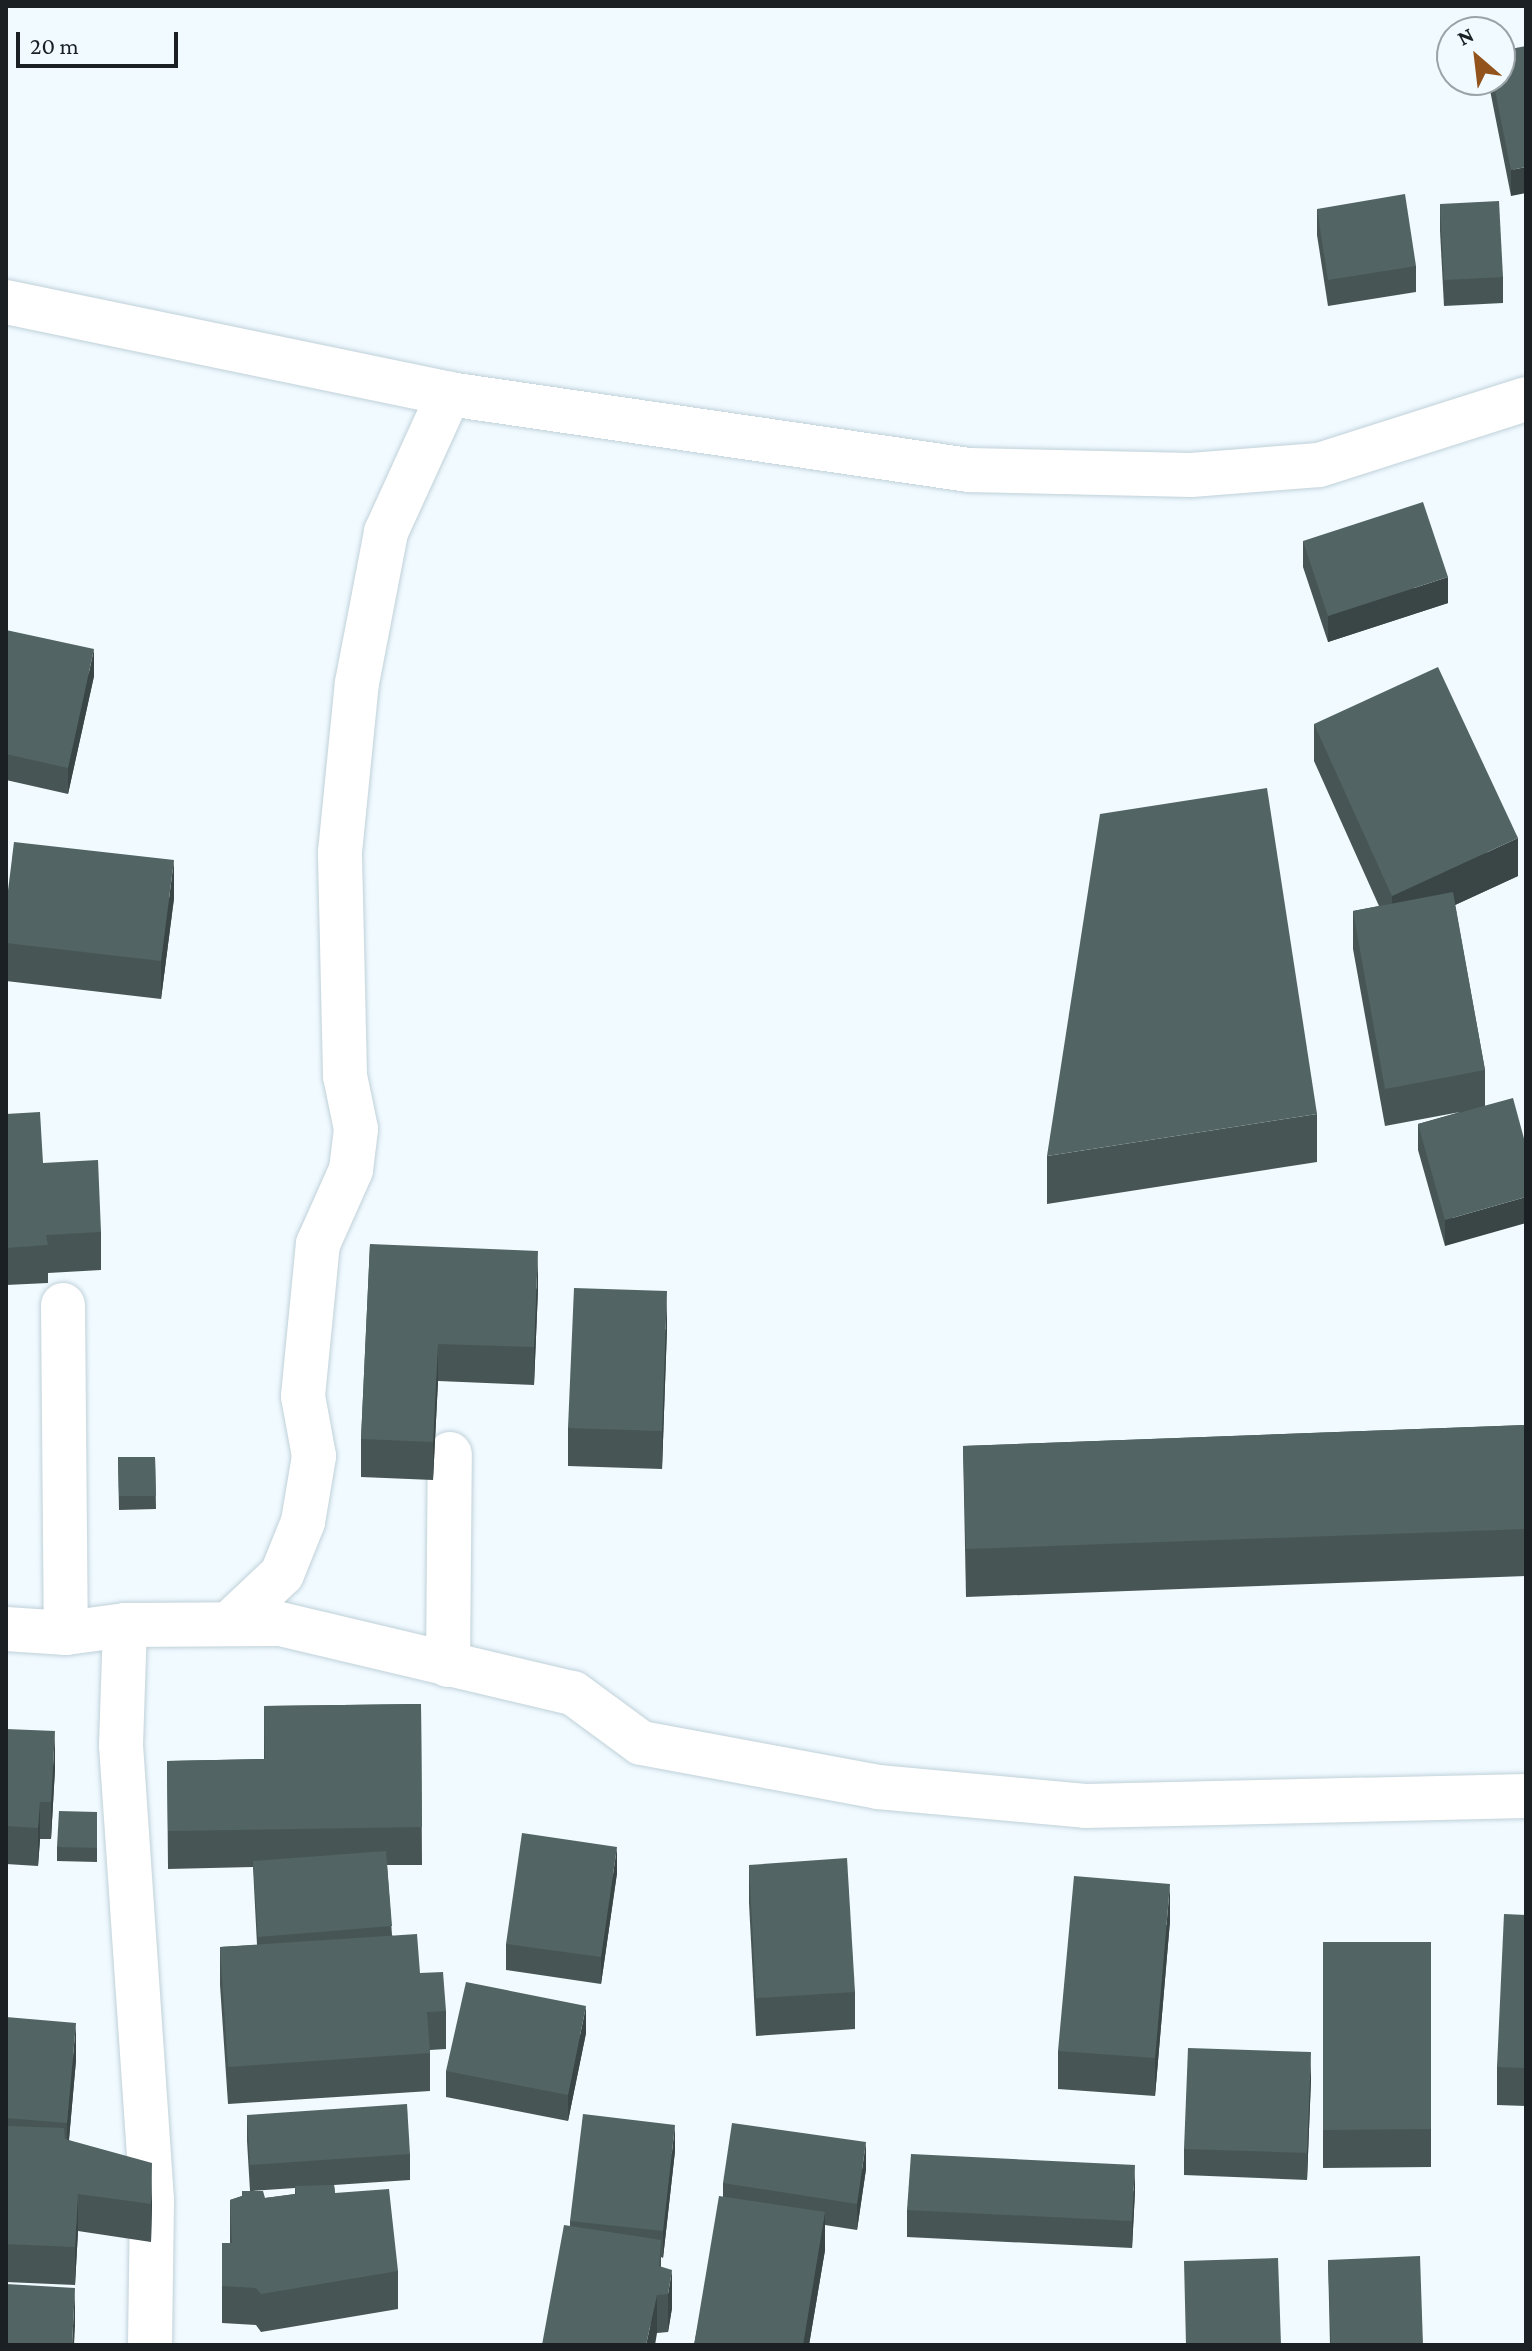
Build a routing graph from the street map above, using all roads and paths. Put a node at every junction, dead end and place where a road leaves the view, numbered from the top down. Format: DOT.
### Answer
graph roads {
  1 [pos="9,298"];
  2 [pos="449,394"];
  3 [pos="1526,399"];
  4 [pos="63,1305"];
  5 [pos="450,1454"];
  6 [pos="231,1622"];
  7 [pos="125,1625"];
  8 [pos="6,1629"];
  9 [pos="66,1633"];
  10 [pos="448,1665"];
  11 [pos="1526,1796"];
  12 [pos="150,2345"];
  1 -- 2 [label="street"];
  2 -- 3 [label="street"];
  2 -- 6 [label="street"];
  4 -- 9 [label="street"];
  5 -- 10 [label="street"];
  6 -- 7 [label="street"];
  6 -- 10 [label="street"];
  7 -- 9 [label="street"];
  7 -- 12 [label="street"];
  8 -- 9 [label="street"];
  10 -- 11 [label="street"];
}
